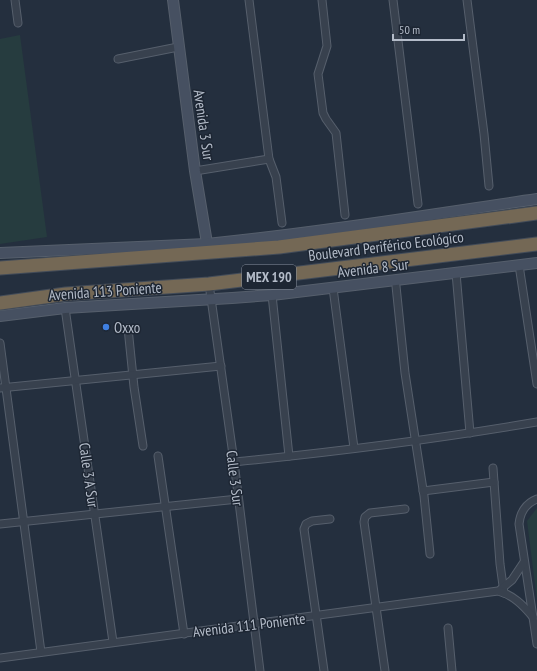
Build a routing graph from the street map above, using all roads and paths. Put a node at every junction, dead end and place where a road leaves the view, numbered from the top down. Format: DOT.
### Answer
graph roads {
  1 [pos="15,0"];
  2 [pos="173,0"];
  3 [pos="249,0"];
  4 [pos="322,0"];
  5 [pos="393,0"];
  6 [pos="467,0"];
  7 [pos="18,23"];
  8 [pos="178,47"];
  9 [pos="118,59"];
  10 [pos="269,160"];
  11 [pos="195,171"];
  12 [pos="489,186"];
  13 [pos="537,199"];
  14 [pos="418,204"];
  15 [pos="537,213"];
  16 [pos="345,215"];
  17 [pos="282,223"];
  18 [pos="537,244"];
  19 [pos="208,248"];
  20 [pos="0,253"];
  21 [pos="537,263"];
  22 [pos="519,265"];
  23 [pos="0,268"];
  24 [pos="456,273"];
  25 [pos="209,284"];
  26 [pos="396,286"];
  27 [pos="333,288"];
  28 [pos="272,295"];
  29 [pos="212,300"];
  30 [pos="0,303"];
  31 [pos="65,308"];
  32 [pos="0,316"];
  33 [pos="128,328"];
  34 [pos="0,343"];
  35 [pos="221,366"];
  36 [pos="133,375"];
  37 [pos="76,380"];
  38 [pos="537,384"];
  39 [pos="3,388"];
  40 [pos="537,422"];
  41 [pos="470,433"];
  42 [pos="415,440"];
  43 [pos="143,446"];
  44 [pos="354,448"];
  45 [pos="158,456"];
  46 [pos="290,456"];
  47 [pos="234,462"];
  48 [pos="493,468"];
  49 [pos="494,482"];
  50 [pos="423,491"];
  51 [pos="238,499"];
  52 [pos="537,499"];
  53 [pos="166,508"];
  54 [pos="405,509"];
  55 [pos="94,515"];
  56 [pos="330,518"];
  57 [pos="23,521"];
  58 [pos="0,524"];
  59 [pos="430,554"];
  60 [pos="524,562"];
  61 [pos="502,590"];
  62 [pos="376,608"];
  63 [pos="317,616"];
  64 [pos="533,617"];
  65 [pos="254,625"];
  66 [pos="448,628"];
  67 [pos="184,634"];
  68 [pos="113,642"];
  69 [pos="537,644"];
  70 [pos="41,652"];
  71 [pos="0,658"];
  72 [pos="260,671"];
  73 [pos="324,671"];
  74 [pos="385,671"];
  75 [pos="452,671"];
  1 -- 7 [label="street"];
  2 -- 8 [label="street, Avenida 3 Sur"];
  3 -- 10 [label="street"];
  4 -- 16 [label="street"];
  5 -- 14 [label="street"];
  6 -- 12 [label="street"];
  8 -- 9 [label="street"];
  8 -- 11 [label="street, Avenida 3 Sur"];
  10 -- 11 [label="street"];
  10 -- 17 [label="street"];
  11 -- 19 [label="street, Avenida 3 Sur"];
  13 -- 19 [label="street, Boulevard Periférico Ecológico"];
  15 -- 19 [label="highway, Boulevard Periférico Ecológico / MEX 190"];
  18 -- 25 [label="highway, Boulevard Periférico Ecológico / MEX 190"];
  19 -- 20 [label="street, Boulevard Periférico Ecológico"];
  19 -- 23 [label="highway, Boulevard Periférico Ecológico / MEX 190"];
  21 -- 22 [label="street, Avenida 8 Sur"];
  22 -- 24 [label="street, Avenida 8 Sur"];
  22 -- 38 [label="street"];
  24 -- 27 [label="street, Avenida 8 Sur"];
  24 -- 41 [label="street"];
  25 -- 29 [label="street, Calle 3 Sur"];
  25 -- 30 [label="highway, Boulevard Periférico Ecológico / MEX 190"];
  26 -- 42 [label="street"];
  27 -- 28 [label="street, Avenida 8 Sur"];
  27 -- 44 [label="street"];
  28 -- 29 [label="street, Avenida 8 Sur"];
  28 -- 46 [label="street"];
  29 -- 31 [label="street, Avenida 113 Poniente"];
  29 -- 35 [label="street, Calle 3 Sur"];
  31 -- 32 [label="street, Avenida 113 Poniente"];
  31 -- 37 [label="street, Calle 3 A Sur"];
  33 -- 36 [label="street"];
  34 -- 39 [label="street"];
  35 -- 36 [label="street"];
  35 -- 47 [label="street, Calle 3 Sur"];
  36 -- 37 [label="street"];
  36 -- 43 [label="street"];
  37 -- 39 [label="street"];
  37 -- 55 [label="street, Calle 3 A Sur"];
  39 -- 57 [label="street"];
  40 -- 41 [label="street"];
  41 -- 42 [label="street"];
  42 -- 44 [label="street"];
  42 -- 50 [label="street"];
  44 -- 46 [label="street"];
  45 -- 53 [label="street"];
  46 -- 47 [label="street"];
  47 -- 51 [label="street, Calle 3 Sur"];
  48 -- 49 [label="street"];
  49 -- 50 [label="street"];
  49 -- 61 [label="street"];
  50 -- 59 [label="street"];
  51 -- 53 [label="street"];
  51 -- 65 [label="street, Calle 3 Sur"];
  52 -- 60 [label="street"];
  53 -- 55 [label="street"];
  53 -- 67 [label="street"];
  54 -- 62 [label="street"];
  55 -- 57 [label="street"];
  55 -- 68 [label="street, Calle 3 A Sur"];
  56 -- 63 [label="street"];
  57 -- 58 [label="street"];
  57 -- 70 [label="street"];
  60 -- 61 [label="street"];
  60 -- 64 [label="street"];
  61 -- 62 [label="street, Avenida 111 Poniente"];
  61 -- 64 [label="street"];
  62 -- 63 [label="street, Avenida 111 Poniente"];
  62 -- 74 [label="street"];
  63 -- 65 [label="street, Avenida 111 Poniente"];
  63 -- 73 [label="street"];
  64 -- 69 [label="street"];
  65 -- 67 [label="street, Avenida 111 Poniente"];
  65 -- 72 [label="street, Calle 3 Sur"];
  66 -- 75 [label="street"];
  67 -- 68 [label="street, Avenida 111 Poniente"];
  68 -- 70 [label="street, Avenida 111 Poniente"];
  70 -- 71 [label="street, Avenida 111 Poniente"];
}
